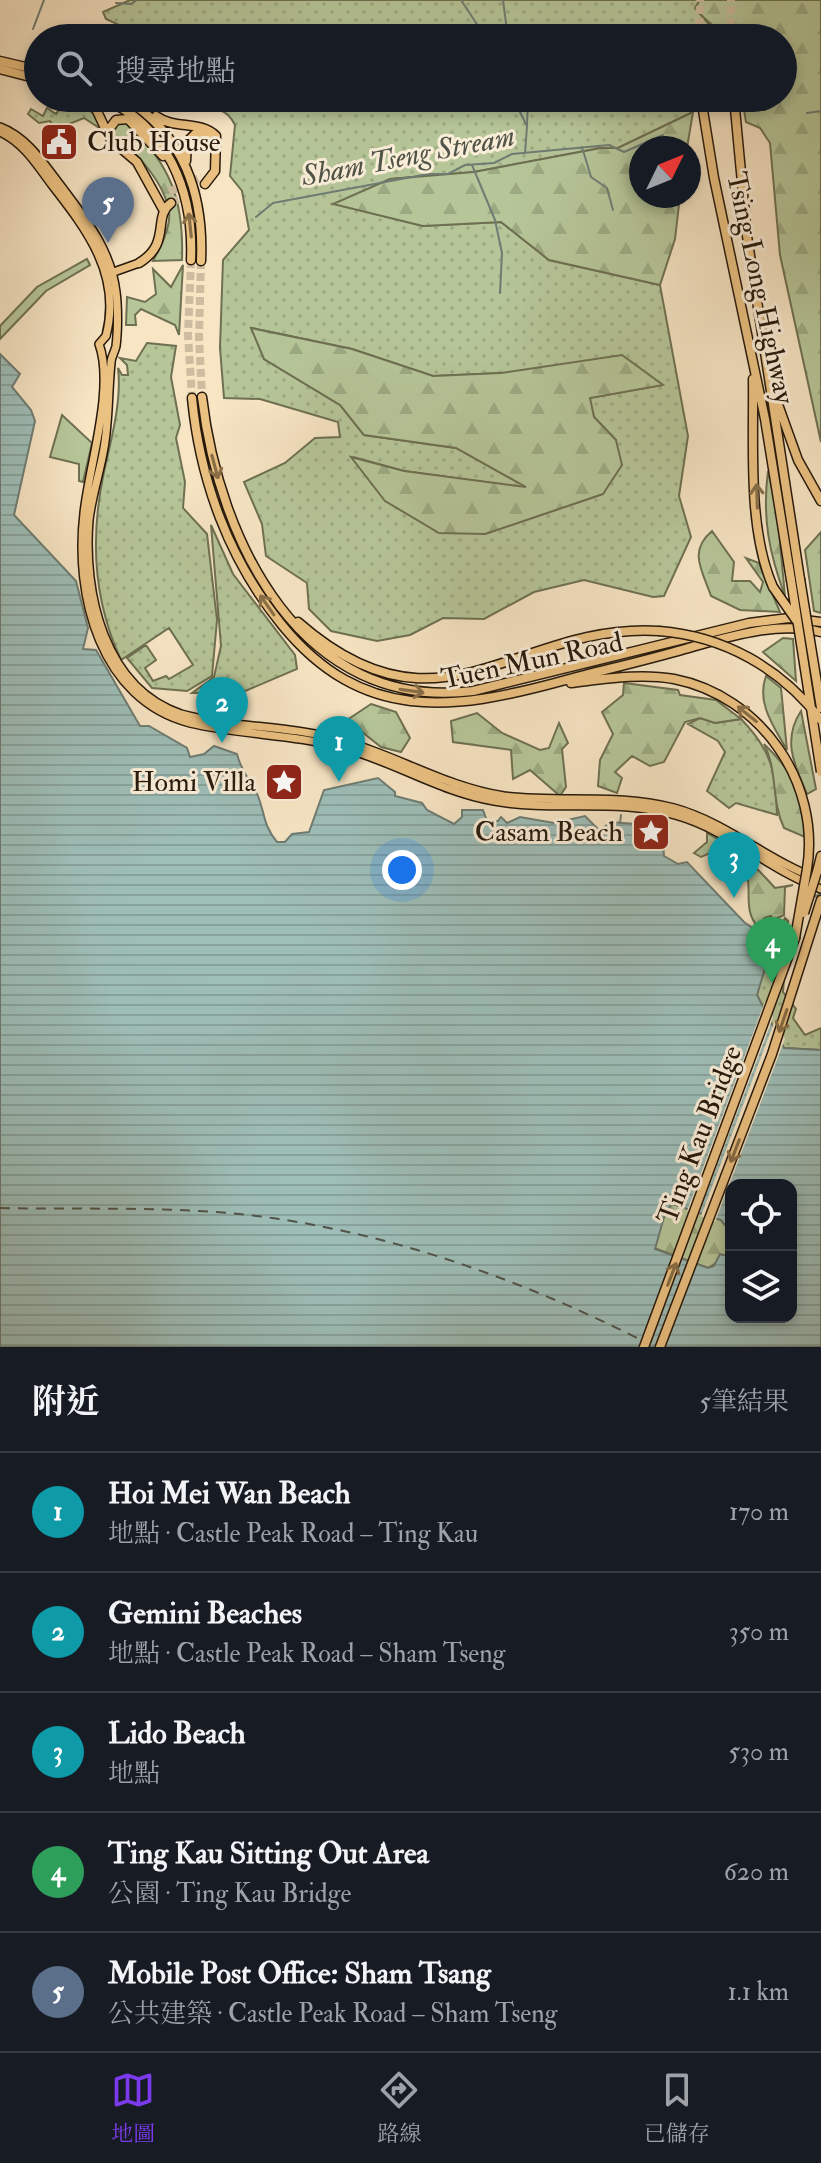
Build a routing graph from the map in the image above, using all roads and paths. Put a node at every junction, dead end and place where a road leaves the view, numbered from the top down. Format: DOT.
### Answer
graph roads {
  1 [pos="0,61"];
  2 [pos="24,67"];
  3 [pos="0,69"];
  4 [pos="24,75"];
  5 [pos="95,112"];
  6 [pos="128,112"];
  7 [pos="143,112"];
  8 [pos="148,112"];
  9 [pos="703,112"];
  10 [pos="735,112"];
  11 [pos="0,130"];
  12 [pos="107,132"];
  13 [pos="217,148"];
  14 [pos="185,162"];
  15 [pos="203,181"];
  16 [pos="169,192"];
  17 [pos="185,195"];
  18 [pos="158,200"];
  19 [pos="171,203"];
  20 [pos="164,211"];
  21 [pos="161,224"];
  22 [pos="105,249"];
  23 [pos="139,263"];
  24 [pos="125,267"];
  25 [pos="109,272"];
  26 [pos="116,289"];
  27 [pos="106,336"];
  28 [pos="115,339"];
  29 [pos="103,351"];
  30 [pos="114,351"];
  31 [pos="752,354"];
  32 [pos="768,376"];
  33 [pos="821,501"];
  34 [pos="795,580"];
  35 [pos="283,608"];
  36 [pos="821,622"];
  37 [pos="801,623"];
  38 [pos="821,632"];
  39 [pos="821,641"];
  40 [pos="550,685"];
  41 [pos="821,708"];
  42 [pos="821,720"];
  43 [pos="238,729"];
  44 [pos="821,772"];
  45 [pos="454,788"];
  46 [pos="821,856"];
  47 [pos="820,886"];
  48 [pos="821,900"];
  49 [pos="821,921"];
  50 [pos="795,938"];
  51 [pos="809,947"];
  52 [pos="644,1347"];
  53 [pos="660,1347"];
  1 -- 2 [label="highway"];
  3 -- 4 [label="highway"];
  5 -- 12 [label="highway"];
  6 -- 17 [label="highway"];
  7 -- 14 [label="highway"];
  8 -- 13 [label="highway"];
  9 -- 31 [label="highway, Tsing Long Highway"];
  10 -- 32 [label="highway, Tsing Long Highway"];
  11 -- 22 [label="main road"];
  11 -- 25 [label="main road"];
  12 -- 17 [label="highway"];
  12 -- 18 [label="highway"];
  13 -- 14 [label="highway"];
  13 -- 15 [label="highway"];
  14 -- 17 [label="highway, one-way"];
  16 -- 18 [label="highway"];
  18 -- 20 [label="highway"];
  18 -- 21 [label="highway"];
  19 -- 20 [label="highway"];
  20 -- 21 [label="highway"];
  21 -- 23 [label="highway"];
  22 -- 24 [label="main road"];
  22 -- 25 [label="main road"];
  23 -- 24 [label="main road"];
  24 -- 25 [label="main road"];
  24 -- 26 [label="main road"];
  25 -- 26 [label="main road"];
  25 -- 27 [label="main road"];
  26 -- 28 [label="main road"];
  27 -- 28 [label="main road"];
  27 -- 29 [label="main road"];
  28 -- 30 [label="main road"];
  29 -- 30 [label="main road"];
  29 -- 43 [label="main road"];
  30 -- 43 [label="main road"];
  31 -- 34 [label="highway, Tsing Long Highway"];
  39 -- 31 [label="highway, one-way, bridge"];
  32 -- 33 [label="highway"];
  32 -- 34 [label="highway, Tsing Long Highway"];
  34 -- 41 [label="highway, Tsing Long Highway, bridge"];
  34 -- 44 [label="highway, Tsing Long Highway, bridge"];
  35 -- 37 [label="highway, Tuen Mun Road, one-way"];
  40 -- 35 [label="highway, Tuen Mun Road, one-way"];
  35 -- 42 [label="highway, bridge"];
  36 -- 37 [label="highway, Tuen Mun Road, bridge"];
  37 -- 38 [label="highway, Tuen Mun Road, bridge"];
  37 -- 40 [label="highway, Tuen Mun Road"];
  50 -- 40 [label="highway, one-way, bridge"];
  43 -- 45 [label="main road"];
  45 -- 47 [label="main road"];
  45 -- 47 [label="main road"];
  46 -- 50 [label="highway, bridge"];
  48 -- 51 [label="highway"];
  49 -- 51 [label="highway"];
  52 -- 50 [label="highway, Ting Kau Bridge, one-way"];
  51 -- 53 [label="highway, Ting Kau Bridge, one-way"];
}
